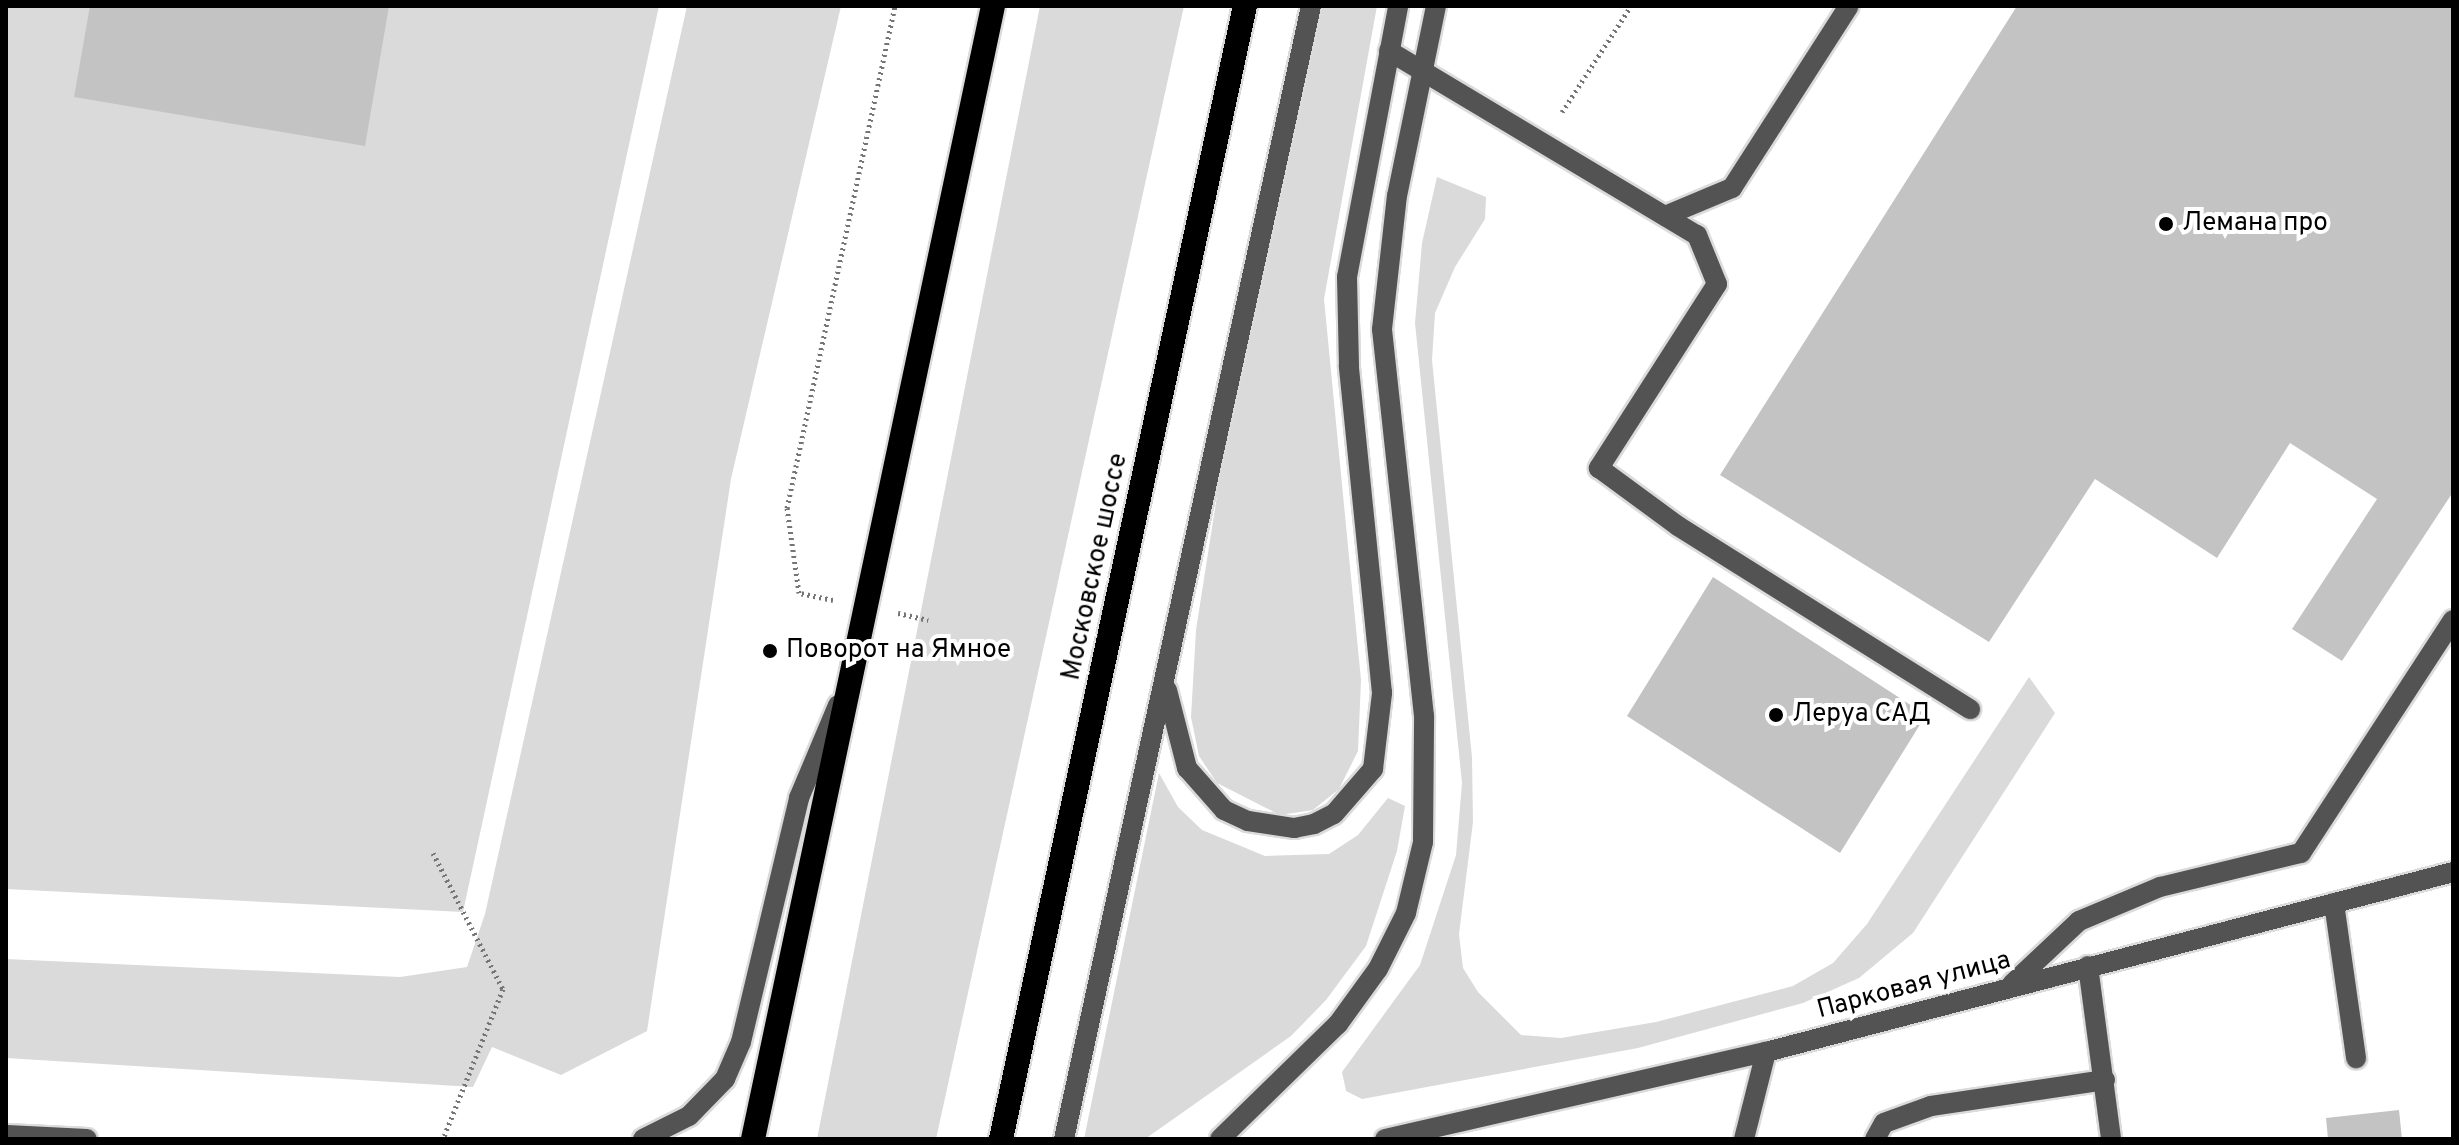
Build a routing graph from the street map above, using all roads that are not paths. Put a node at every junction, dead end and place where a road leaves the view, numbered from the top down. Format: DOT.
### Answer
graph roads {
  1 [pos="993,6"];
  2 [pos="1245,6"];
  3 [pos="1311,6"];
  4 [pos="1398,6"];
  5 [pos="1436,6"];
  6 [pos="1849,6"];
  7 [pos="1389,51"];
  8 [pos="1422,71"];
  9 [pos="1665,216"];
  10 [pos="2453,620"];
  11 [pos="853,668"];
  12 [pos="1166,681"];
  13 [pos="1970,709"];
  14 [pos="2453,872"];
  15 [pos="2334,903"];
  16 [pos="2088,966"];
  17 [pos="2009,987"];
  18 [pos="1766,1052"];
  19 [pos="2356,1058"];
  20 [pos="2105,1080"];
  21 [pos="6,1135"];
  22 [pos="87,1139"];
  23 [pos="643,1139"];
  24 [pos="753,1139"];
  25 [pos="1001,1139"];
  26 [pos="1064,1139"];
  27 [pos="1220,1139"];
  28 [pos="1385,1139"];
  29 [pos="1744,1139"];
  30 [pos="1875,1139"];
  31 [pos="2111,1139"];
  1 -- 11 [label="highway"];
  2 -- 25 [label="highway, Московское шоссе"];
  3 -- 12 [label="street"];
  4 -- 7 [label="street"];
  5 -- 8 [label="street"];
  6 -- 9 [label="street"];
  7 -- 8 [label="street"];
  7 -- 12 [label="street"];
  8 -- 9 [label="street"];
  8 -- 27 [label="street"];
  9 -- 13 [label="street"];
  10 -- 17 [label="street"];
  11 -- 23 [label="street"];
  11 -- 24 [label="highway"];
  12 -- 26 [label="street"];
  14 -- 15 [label="street, Парковая улица"];
  15 -- 16 [label="street, Парковая улица"];
  15 -- 19 [label="street"];
  16 -- 17 [label="street, Парковая улица"];
  16 -- 20 [label="street"];
  17 -- 18 [label="street, Парковая улица"];
  18 -- 28 [label="street, Парковая улица"];
  18 -- 29 [label="street"];
  20 -- 30 [label="street"];
  20 -- 31 [label="street"];
  21 -- 22 [label="street"];
}
